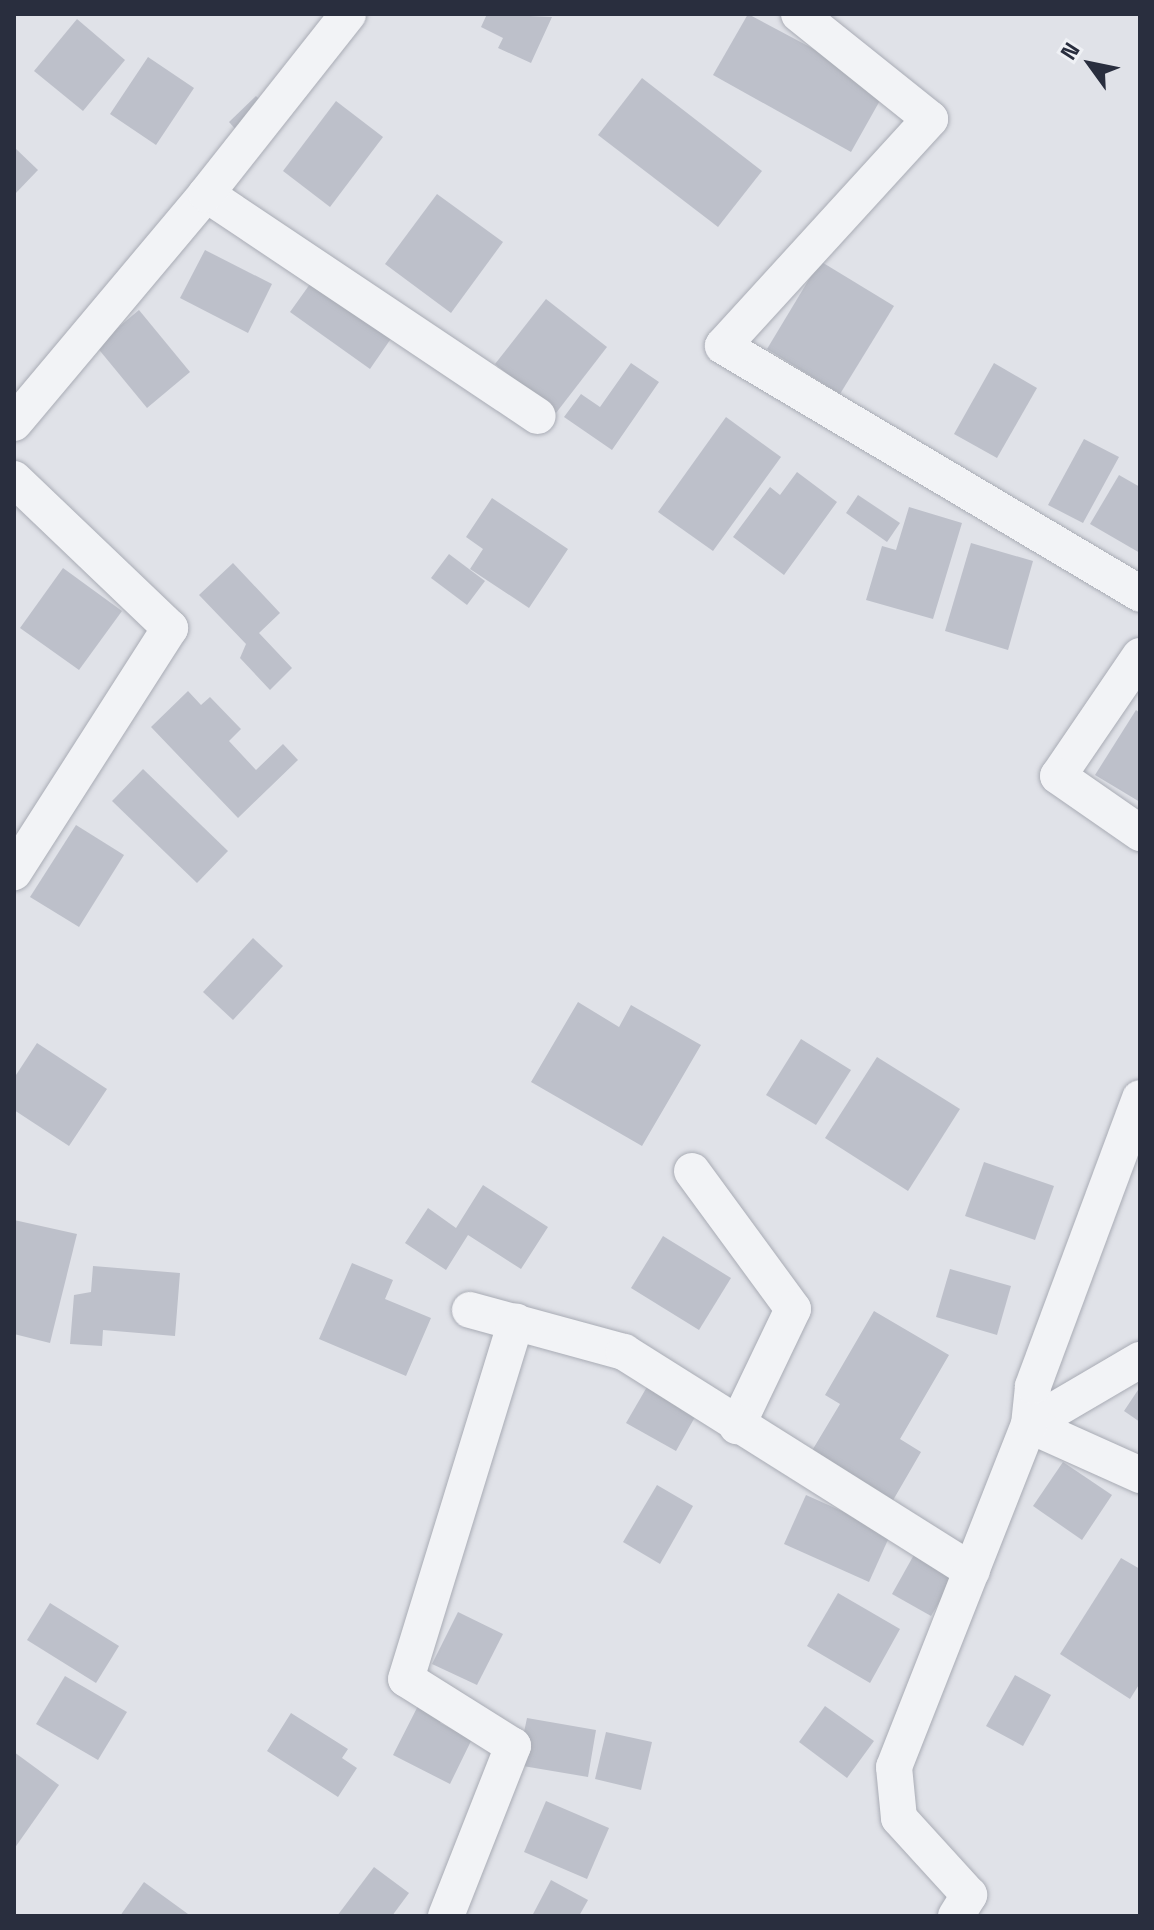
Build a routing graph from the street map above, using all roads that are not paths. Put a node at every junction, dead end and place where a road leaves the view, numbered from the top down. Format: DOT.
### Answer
graph roads {
  1 [pos="340,17"];
  2 [pos="814,18"];
  3 [pos="206,194"];
  4 [pos="537,416"];
  5 [pos="14,423"];
  6 [pos="14,479"];
  7 [pos="1140,594"];
  8 [pos="1140,656"];
  9 [pos="1140,833"];
  10 [pos="14,872"];
  11 [pos="1140,1098"];
  12 [pos="692,1171"];
  13 [pos="470,1310"];
  14 [pos="516,1322"];
  15 [pos="1140,1360"];
  16 [pos="1029,1425"];
  17 [pos="737,1426"];
  18 [pos="1140,1475"];
  19 [pos="972,1571"];
  20 [pos="446,1916"];
  21 [pos="956,1916"];
  1 -- 3 [label="street"];
  2 -- 7 [label="street"];
  3 -- 4 [label="street"];
  3 -- 5 [label="street"];
  6 -- 10 [label="street"];
  8 -- 9 [label="street"];
  11 -- 16 [label="street"];
  12 -- 17 [label="street"];
  13 -- 14 [label="street"];
  14 -- 17 [label="street"];
  14 -- 20 [label="street"];
  15 -- 16 [label="street"];
  16 -- 18 [label="street"];
  16 -- 19 [label="street"];
  17 -- 19 [label="street"];
  19 -- 21 [label="street"];
}
